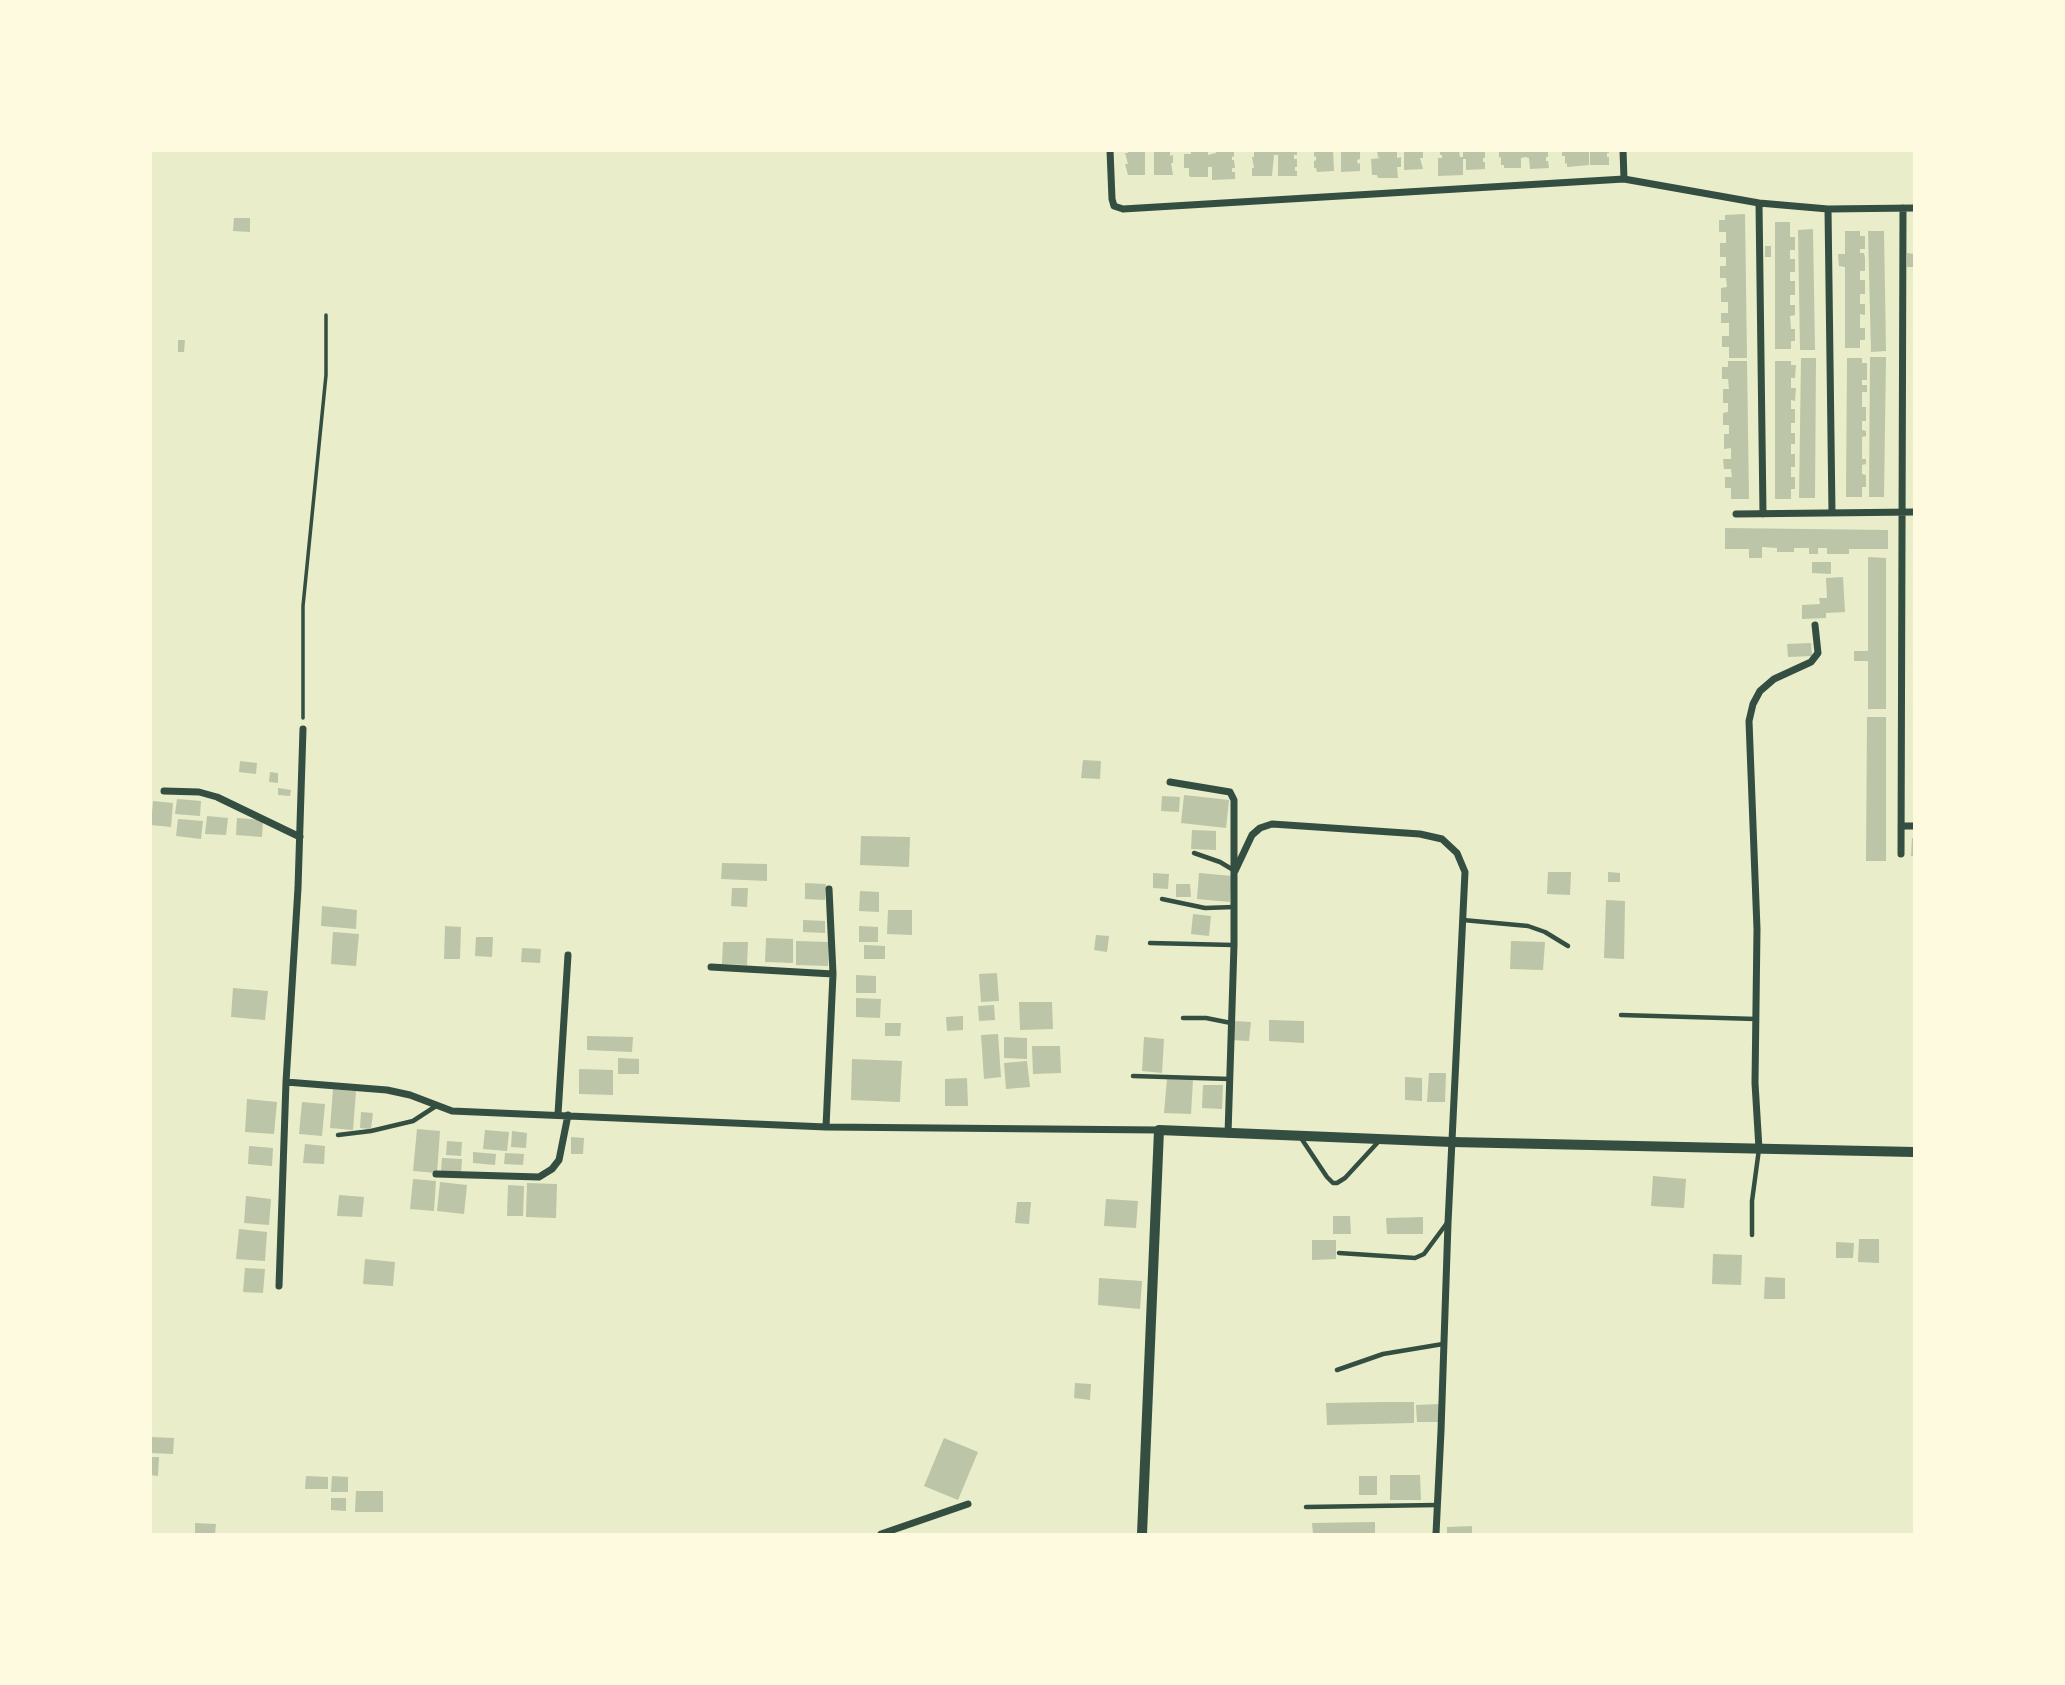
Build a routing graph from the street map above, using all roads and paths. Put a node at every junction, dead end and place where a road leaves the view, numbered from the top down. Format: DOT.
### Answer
graph roads {
  1 [pos="1110,150"];
  2 [pos="1623,150"];
  3 [pos="1624,178"];
  4 [pos="1759,203"];
  5 [pos="1903,208"];
  6 [pos="1914,208"];
  7 [pos="1828,209"];
  8 [pos="326,315"];
  9 [pos="1902,512"];
  10 [pos="1914,512"];
  11 [pos="1832,513"];
  12 [pos="1736,514"];
  13 [pos="1763,514"];
  14 [pos="1815,625"];
  15 [pos="303,729"];
  16 [pos="1170,782"];
  17 [pos="164,791"];
  18 [pos="1902,825"];
  19 [pos="1914,826"];
  20 [pos="300,837"];
  21 [pos="1194,853"];
  22 [pos="1901,854"];
  23 [pos="1236,871"];
  24 [pos="829,890"];
  25 [pos="1162,899"];
  26 [pos="1235,907"];
  27 [pos="1462,920"];
  28 [pos="1150,943"];
  29 [pos="1234,945"];
  30 [pos="1569,946"];
  31 [pos="568,955"];
  32 [pos="711,967"];
  33 [pos="833,974"];
  34 [pos="1621,1015"];
  35 [pos="1183,1018"];
  36 [pos="1757,1018"];
  37 [pos="1232,1023"];
  38 [pos="1133,1076"];
  39 [pos="1230,1079"];
  40 [pos="286,1082"];
  41 [pos="436,1106"];
  42 [pos="558,1114"];
  43 [pos="568,1115"];
  44 [pos="826,1127"];
  45 [pos="1159,1130"];
  46 [pos="1228,1134"];
  47 [pos="338,1135"];
  48 [pos="1301,1137"];
  49 [pos="1381,1139"];
  50 [pos="1452,1142"];
  51 [pos="1759,1149"];
  52 [pos="1914,1152"];
  53 [pos="436,1174"];
  54 [pos="1448,1223"];
  55 [pos="1752,1235"];
  56 [pos="1339,1253"];
  57 [pos="279,1286"];
  58 [pos="1443,1344"];
  59 [pos="1338,1370"];
  60 [pos="968,1504"];
  61 [pos="1437,1505"];
  62 [pos="1306,1507"];
  63 [pos="881,1535"];
  64 [pos="1142,1535"];
  65 [pos="1436,1535"];
  1 -- 3 [label="street"];
  2 -- 3 [label="street"];
  3 -- 4 [label="street"];
  4 -- 7 [label="street"];
  4 -- 13 [label="street"];
  5 -- 6 [label="street"];
  5 -- 7 [label="street"];
  5 -- 9 [label="street"];
  7 -- 11 [label="street"];
  8 -- 15 [label="path"];
  9 -- 10 [label="street"];
  9 -- 11 [label="street"];
  9 -- 18 [label="street"];
  11 -- 13 [label="street"];
  12 -- 13 [label="street"];
  14 -- 36 [label="street"];
  15 -- 20 [label="street"];
  16 -- 23 [label="street"];
  17 -- 20 [label="street"];
  18 -- 19 [label="street"];
  18 -- 22 [label="street"];
  20 -- 40 [label="street"];
  21 -- 23 [label="lane"];
  23 -- 26 [label="street"];
  23 -- 27 [label="street"];
  24 -- 33 [label="street"];
  25 -- 26 [label="lane"];
  26 -- 29 [label="street"];
  27 -- 30 [label="lane"];
  27 -- 50 [label="street"];
  28 -- 29 [label="lane"];
  29 -- 37 [label="street"];
  31 -- 42 [label="street"];
  32 -- 33 [label="street"];
  33 -- 44 [label="street"];
  34 -- 36 [label="lane"];
  35 -- 37 [label="lane"];
  36 -- 51 [label="street"];
  37 -- 39 [label="street"];
  38 -- 39 [label="lane"];
  39 -- 46 [label="street"];
  40 -- 41 [label="street"];
  40 -- 57 [label="street"];
  41 -- 42 [label="street"];
  41 -- 47 [label="lane"];
  42 -- 43 [label="street"];
  43 -- 44 [label="street"];
  43 -- 53 [label="street"];
  44 -- 45 [label="street"];
  45 -- 46 [label="street"];
  45 -- 64 [label="street"];
  46 -- 48 [label="street"];
  48 -- 49 [label="street"];
  48 -- 49 [label="lane"];
  49 -- 50 [label="street"];
  50 -- 51 [label="street"];
  50 -- 54 [label="street"];
  51 -- 52 [label="street"];
  51 -- 55 [label="lane"];
  54 -- 56 [label="lane"];
  54 -- 58 [label="street"];
  58 -- 59 [label="lane"];
  58 -- 61 [label="street"];
  60 -- 63 [label="street"];
  61 -- 62 [label="lane"];
  61 -- 65 [label="street"];
}
